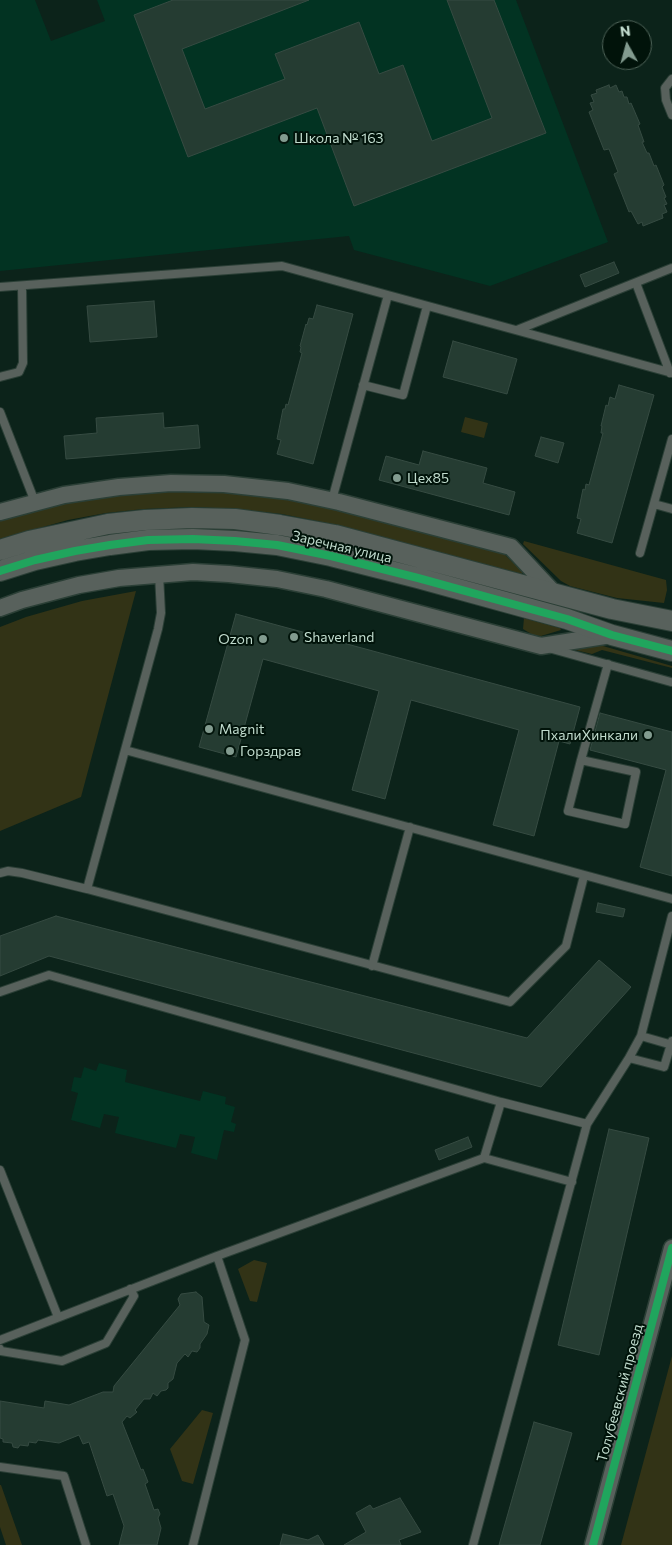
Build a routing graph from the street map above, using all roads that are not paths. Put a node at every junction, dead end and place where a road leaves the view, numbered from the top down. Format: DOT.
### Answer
graph roads {
  1 [pos="672,79"];
  2 [pos="672,115"];
  3 [pos="672,268"];
  4 [pos="636,283"];
  5 [pos="22,286"];
  6 [pos="0,287"];
  7 [pos="388,295"];
  8 [pos="427,306"];
  9 [pos="517,330"];
  10 [pos="671,373"];
  11 [pos="0,377"];
  12 [pos="363,385"];
  13 [pos="0,412"];
  14 [pos="672,439"];
  15 [pos="668,468"];
  16 [pos="332,500"];
  17 [pos="35,502"];
  18 [pos="654,504"];
  19 [pos="672,509"];
  20 [pos="0,512"];
  21 [pos="0,550"];
  22 [pos="640,553"];
  23 [pos="0,571"];
  24 [pos="159,574"];
  25 [pos="554,593"];
  26 [pos="0,608"];
  27 [pos="672,621"];
  28 [pos="612,634"];
  29 [pos="541,646"];
  30 [pos="672,650"];
  31 [pos="608,664"];
  32 [pos="671,682"];
  33 [pos="125,750"];
  34 [pos="581,760"];
  35 [pos="410,827"];
  36 [pos="0,873"];
  37 [pos="584,876"];
  38 [pos="87,888"];
  39 [pos="672,899"];
  40 [pos="672,916"];
  41 [pos="372,966"];
  42 [pos="0,992"];
  43 [pos="640,1036"];
  44 [pos="672,1044"];
  45 [pos="630,1058"];
  46 [pos="501,1102"];
  47 [pos="587,1124"];
  48 [pos="484,1158"];
  49 [pos="0,1170"];
  50 [pos="572,1182"];
  51 [pos="672,1248"];
  52 [pos="217,1256"];
  53 [pos="130,1289"];
  54 [pos="58,1317"];
  55 [pos="0,1340"];
  56 [pos="0,1349"];
  57 [pos="0,1467"];
  58 [pos="86,1545"];
  59 [pos="193,1545"];
  60 [pos="473,1545"];
  61 [pos="593,1545"];
  1 -- 2 [label="lane"];
  3 -- 4 [label="lane"];
  4 -- 9 [label="lane"];
  4 -- 10 [label="lane"];
  5 -- 6 [label="lane"];
  5 -- 7 [label="lane"];
  5 -- 11 [label="lane"];
  7 -- 8 [label="lane"];
  7 -- 12 [label="lane"];
  8 -- 9 [label="lane"];
  8 -- 12 [label="lane"];
  9 -- 10 [label="lane"];
  12 -- 16 [label="lane"];
  13 -- 17 [label="lane"];
  14 -- 15 [label="lane"];
  15 -- 18 [label="lane"];
  16 -- 17 [label="street"];
  16 -- 25 [label="street"];
  17 -- 20 [label="street"];
  18 -- 19 [label="lane"];
  18 -- 22 [label="lane"];
  21 -- 25 [label="street, Заречная улица"];
  23 -- 28 [label="street, Заречная улица"];
  24 -- 26 [label="street"];
  24 -- 29 [label="street"];
  24 -- 33 [label="lane"];
  25 -- 27 [label="street, Заречная улица"];
  28 -- 29 [label="street"];
  28 -- 30 [label="street, Заречная улица"];
  29 -- 31 [label="lane"];
  31 -- 32 [label="lane"];
  31 -- 34 [label="lane"];
  33 -- 35 [label="lane"];
  33 -- 38 [label="lane"];
  34 -- 34 [label="lane"];
  35 -- 37 [label="lane"];
  35 -- 41 [label="lane"];
  36 -- 38 [label="lane"];
  37 -- 39 [label="lane"];
  37 -- 41 [label="lane"];
  38 -- 41 [label="lane"];
  40 -- 43 [label="lane"];
  42 -- 46 [label="lane"];
  43 -- 44 [label="lane"];
  43 -- 45 [label="lane"];
  44 -- 45 [label="lane"];
  45 -- 47 [label="lane"];
  46 -- 47 [label="lane"];
  46 -- 48 [label="lane"];
  47 -- 50 [label="lane"];
  48 -- 50 [label="lane"];
  48 -- 52 [label="lane"];
  49 -- 54 [label="lane"];
  50 -- 60 [label="lane"];
  51 -- 61 [label="street, Толубеевский проезд"];
  52 -- 53 [label="lane"];
  52 -- 59 [label="lane"];
  53 -- 54 [label="lane"];
  53 -- 56 [label="lane"];
  54 -- 55 [label="lane"];
  57 -- 58 [label="lane"];
}
